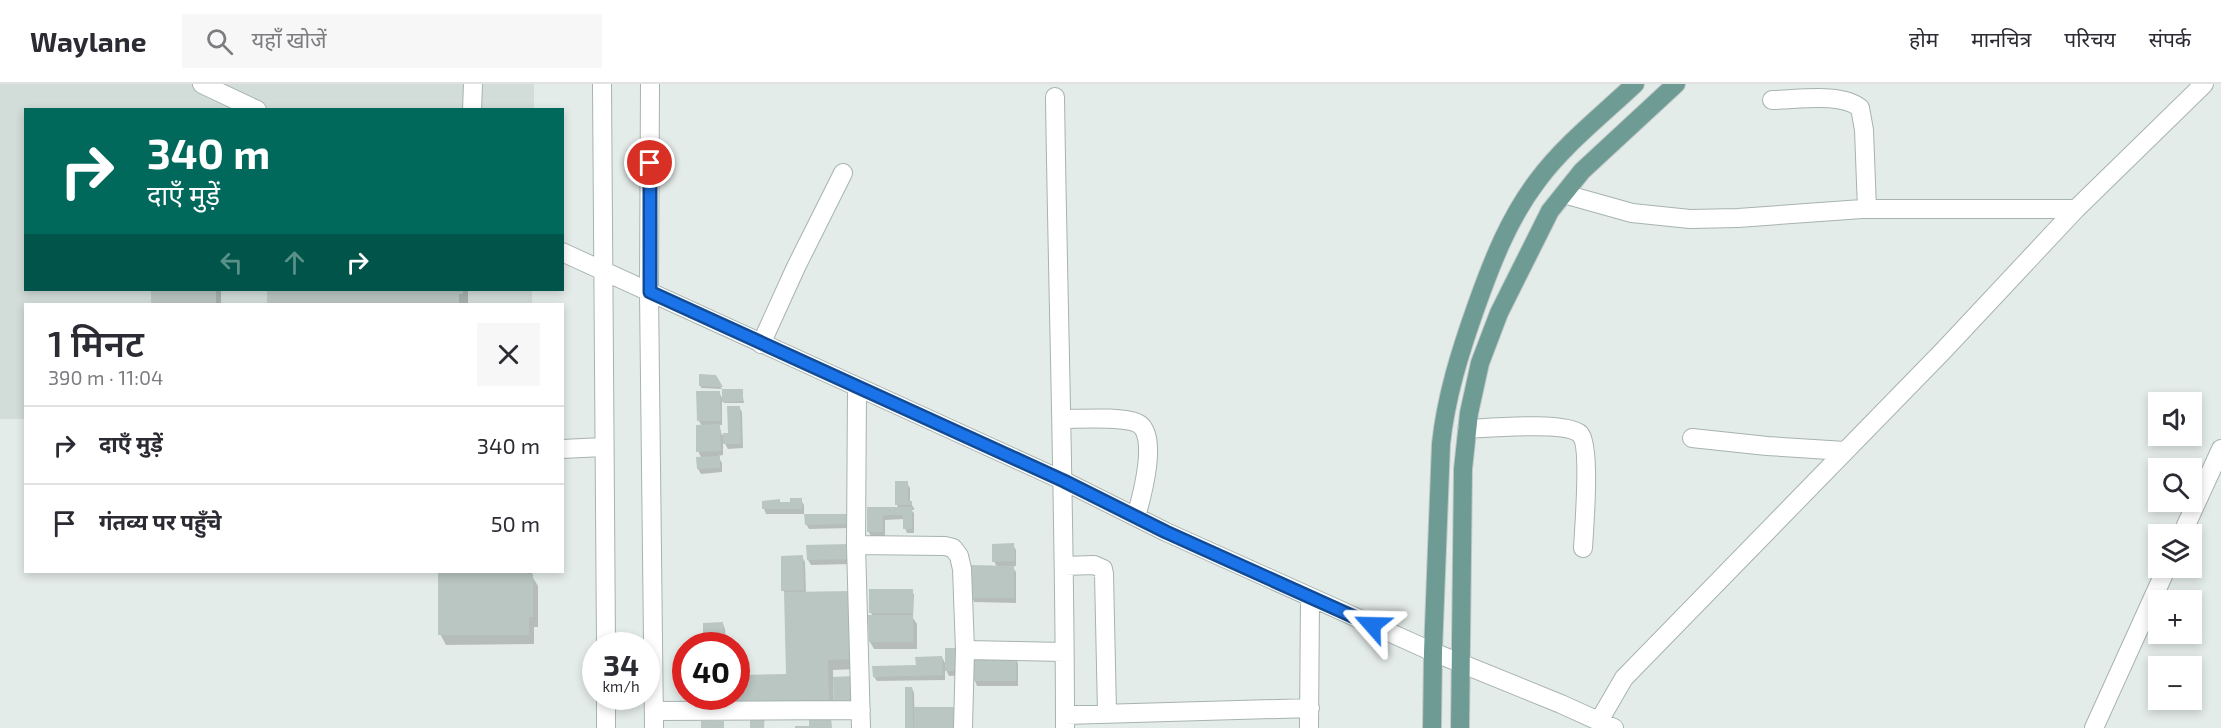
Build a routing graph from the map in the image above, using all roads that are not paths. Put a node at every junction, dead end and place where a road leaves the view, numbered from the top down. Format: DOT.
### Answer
graph roads {
  1 [pos="202,84"];
  2 [pos="473,84"];
  3 [pos="602,84"];
  4 [pos="650,84"];
  5 [pos="1635,84"];
  6 [pos="1676,84"];
  7 [pos="2204,84"];
  8 [pos="1055,97"];
  9 [pos="1772,100"];
  10 [pos="253,108"];
  11 [pos="472,108"];
  12 [pos="843,173"];
  13 [pos="1564,194"];
  14 [pos="1866,209"];
  15 [pos="2076,209"];
  16 [pos="564,253"];
  17 [pos="602,270"];
  18 [pos="650,292"];
  19 [pos="761,344"];
  20 [pos="857,388"];
  21 [pos="1062,419"];
  22 [pos="1467,429"];
  23 [pos="1692,438"];
  24 [pos="603,447"];
  25 [pos="564,449"];
  26 [pos="2221,449"];
  27 [pos="1845,451"];
  28 [pos="1064,481"];
  29 [pos="1136,517"];
  30 [pos="2187,524"];
  31 [pos="856,545"];
  32 [pos="1583,548"];
  33 [pos="1064,566"];
  34 [pos="2162,578"];
  35 [pos="1310,597"];
  36 [pos="606,632"];
  37 [pos="965,650"];
  38 [pos="1064,652"];
  39 [pos="1433,652"];
  40 [pos="1460,663"];
  41 [pos="1310,708"];
  42 [pos="606,710"];
  43 [pos="1107,712"];
  44 [pos="654,719"];
  45 [pos="861,719"];
  46 [pos="1065,721"];
  47 [pos="1606,724"];
  48 [pos="606,728"];
  49 [pos="963,728"];
  50 [pos="1310,728"];
  51 [pos="1432,728"];
  52 [pos="1460,728"];
  53 [pos="2094,728"];
  1 -- 10 [label="street"];
  2 -- 11 [label="street"];
  3 -- 17 [label="street"];
  4 -- 18 [label="street"];
  5 -- 39 [label="main road"];
  6 -- 13 [label="main road"];
  7 -- 15 [label="street"];
  8 -- 21 [label="street"];
  9 -- 14 [label="street"];
  12 -- 19 [label="street"];
  13 -- 14 [label="street"];
  13 -- 22 [label="main road"];
  14 -- 15 [label="street"];
  15 -- 27 [label="street"];
  16 -- 17 [label="street"];
  17 -- 18 [label="street"];
  17 -- 24 [label="street"];
  18 -- 19 [label="street"];
  18 -- 44 [label="street"];
  19 -- 20 [label="street"];
  20 -- 28 [label="street"];
  20 -- 31 [label="street"];
  21 -- 28 [label="street"];
  21 -- 29 [label="street"];
  22 -- 32 [label="street"];
  22 -- 40 [label="main road"];
  23 -- 27 [label="street"];
  24 -- 25 [label="street"];
  24 -- 36 [label="street"];
  26 -- 30 [label="street"];
  27 -- 47 [label="street"];
  28 -- 29 [label="street"];
  28 -- 33 [label="street"];
  29 -- 35 [label="street"];
  31 -- 37 [label="street"];
  31 -- 45 [label="street"];
  33 -- 38 [label="street"];
  33 -- 43 [label="street"];
  34 -- 53 [label="street"];
  35 -- 39 [label="street"];
  35 -- 41 [label="street"];
  37 -- 38 [label="street"];
  37 -- 49 [label="street"];
  38 -- 46 [label="street"];
  39 -- 40 [label="street"];
  39 -- 51 [label="main road"];
  40 -- 47 [label="street"];
  40 -- 52 [label="main road"];
  41 -- 43 [label="street"];
  41 -- 50 [label="street"];
  42 -- 48 [label="street"];
  43 -- 46 [label="street"];
  44 -- 45 [label="street"];
}
